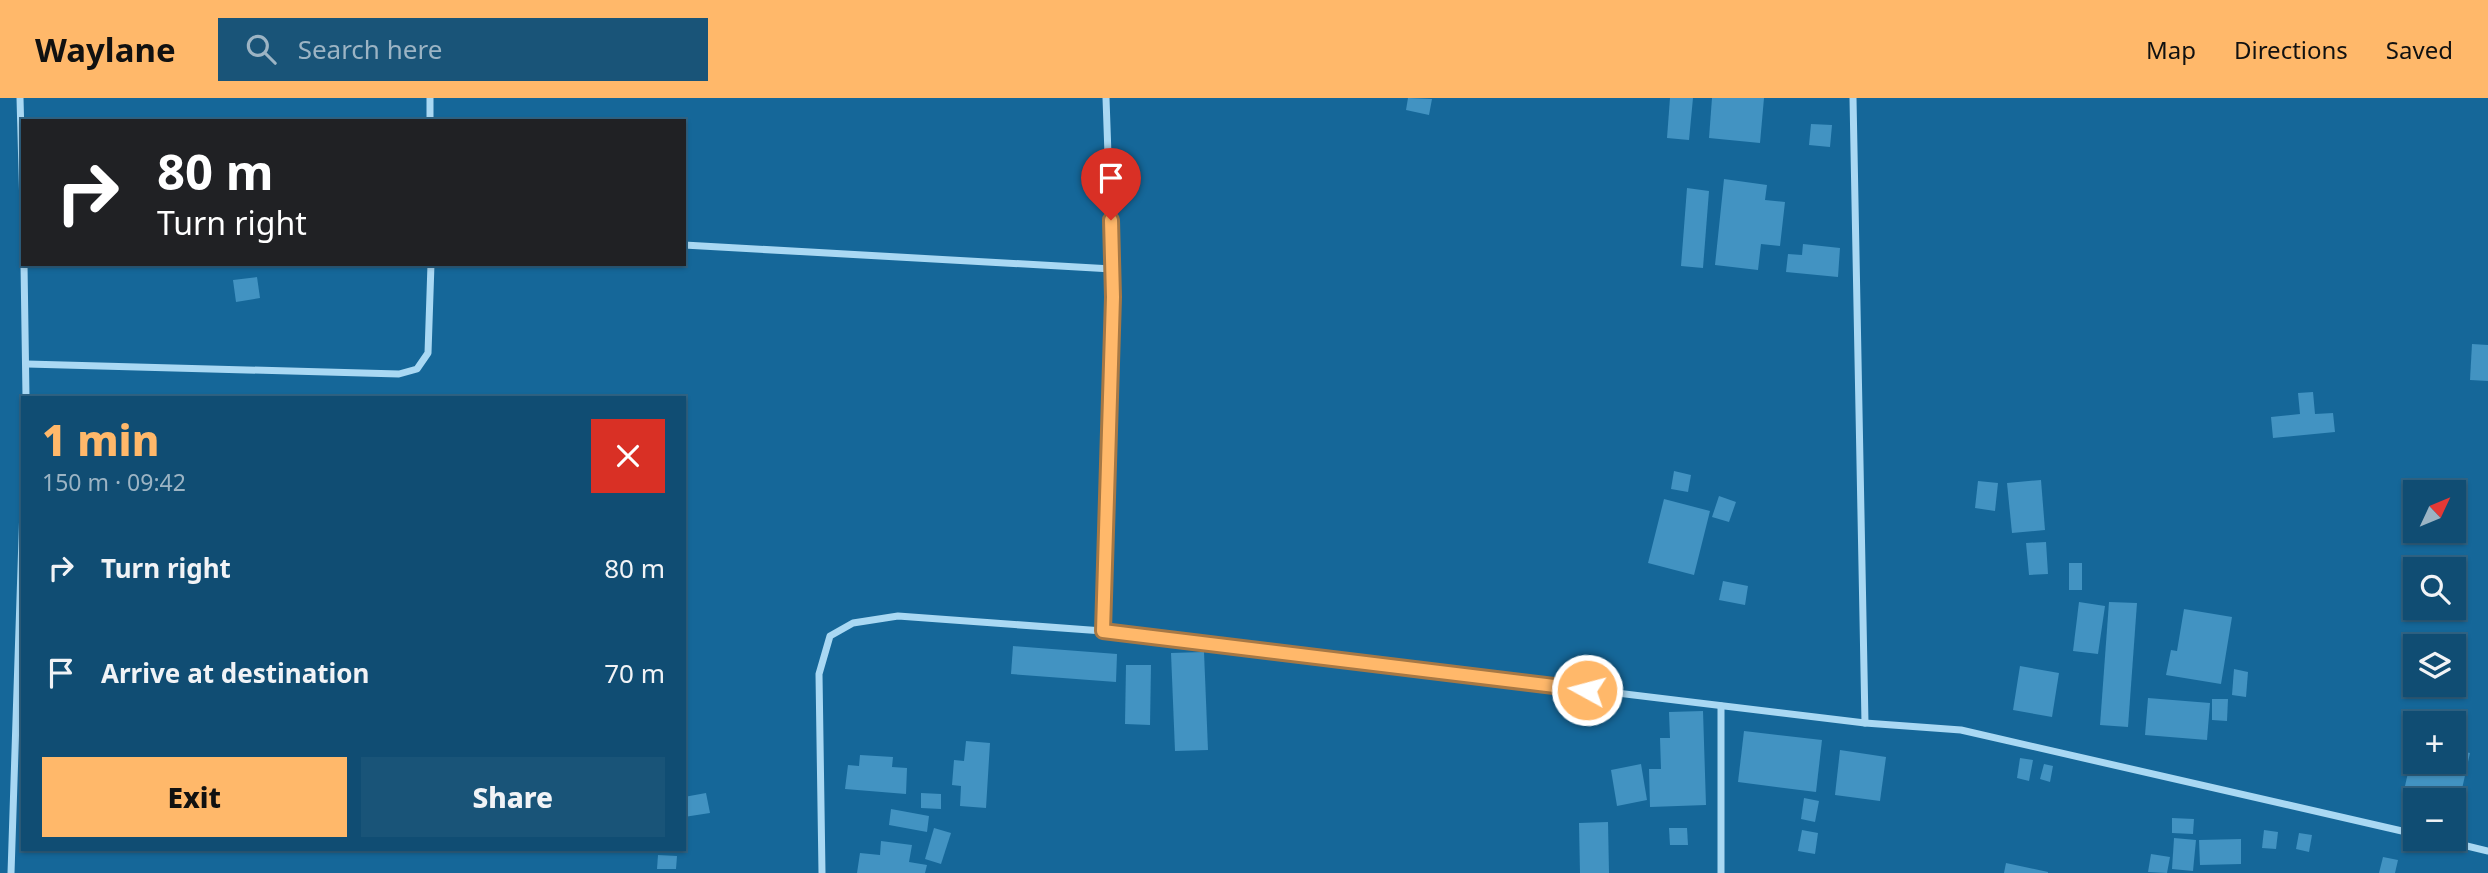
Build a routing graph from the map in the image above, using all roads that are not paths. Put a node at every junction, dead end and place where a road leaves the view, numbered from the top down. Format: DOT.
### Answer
graph roads {
  1 [pos="20,98"];
  2 [pos="430,98"];
  3 [pos="1106,98"];
  4 [pos="1853,98"];
  5 [pos="430,119"];
  6 [pos="21,135"];
  7 [pos="686,245"];
  8 [pos="24,266"];
  9 [pos="431,266"];
  10 [pos="1112,268"];
  11 [pos="27,364"];
  12 [pos="26,396"];
  13 [pos="21,568"];
  14 [pos="1103,631"];
  15 [pos="1721,706"];
  16 [pos="1865,723"];
  17 [pos="2403,831"];
  18 [pos="2466,845"];
  19 [pos="2488,850"];
  20 [pos="11,873"];
  21 [pos="822,873"];
  22 [pos="1721,873"];
  1 -- 6 [label="street"];
  2 -- 5 [label="street"];
  3 -- 10 [label="street"];
  4 -- 16 [label="street"];
  7 -- 10 [label="street"];
  8 -- 11 [label="street"];
  9 -- 11 [label="street"];
  10 -- 14 [label="street"];
  11 -- 12 [label="street"];
  13 -- 20 [label="street"];
  14 -- 15 [label="street"];
  14 -- 21 [label="street"];
  15 -- 16 [label="street"];
  15 -- 22 [label="street"];
  16 -- 17 [label="street"];
  18 -- 19 [label="street"];
}
